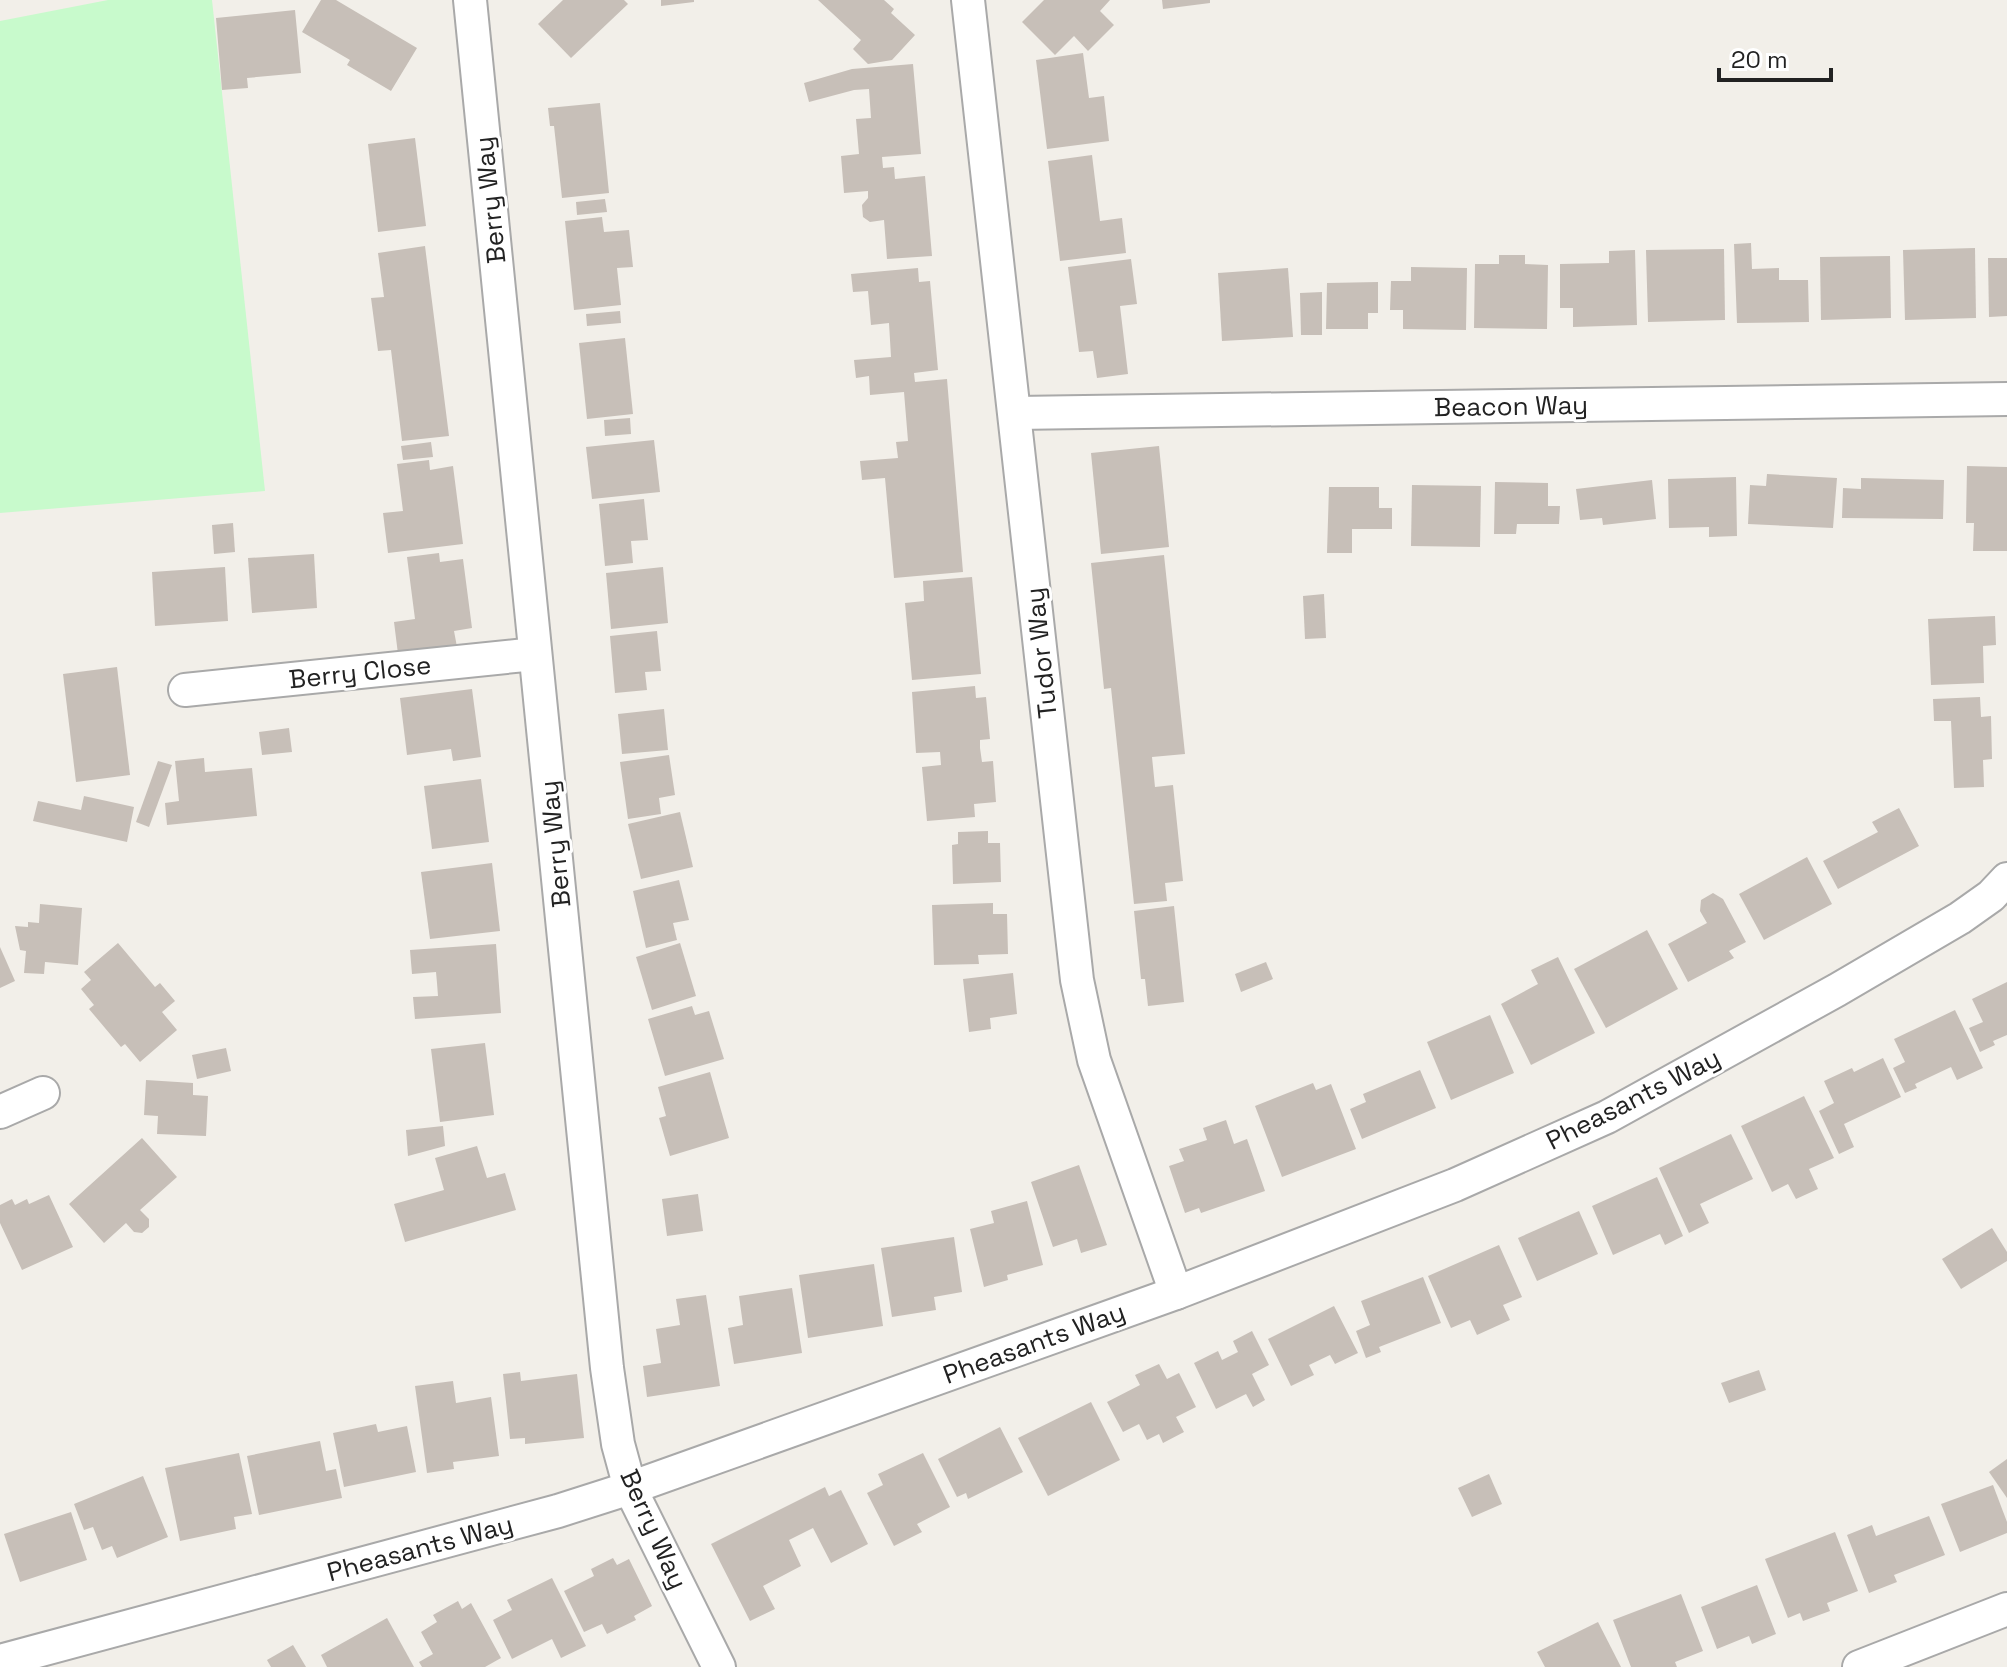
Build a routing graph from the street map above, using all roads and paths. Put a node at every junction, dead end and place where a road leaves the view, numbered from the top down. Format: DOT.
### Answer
graph roads {
  1 [pos="470,0"];
  2 [pos="968,0"];
  3 [pos="2007,399"];
  4 [pos="1015,413"];
  5 [pos="535,654"];
  6 [pos="185,690"];
  7 [pos="2007,879"];
  8 [pos="43,1093"];
  9 [pos="0,1112"];
  10 [pos="1176,1293"];
  11 [pos="630,1488"];
  12 [pos="2007,1609"];
  13 [pos="0,1661"];
  14 [pos="719,1667"];
  15 [pos="1859,1667"];
  1 -- 5 [label="street, Berry Way"];
  2 -- 4 [label="street, Tudor Way"];
  3 -- 4 [label="street, Beacon Way"];
  4 -- 10 [label="street, Tudor Way"];
  5 -- 6 [label="street, Berry Close"];
  5 -- 11 [label="street, Berry Way"];
  7 -- 10 [label="street, Pheasants Way"];
  8 -- 9 [label="street"];
  10 -- 11 [label="street, Pheasants Way"];
  11 -- 13 [label="street, Pheasants Way"];
  11 -- 14 [label="street, Berry Way"];
  12 -- 15 [label="street"];
}
